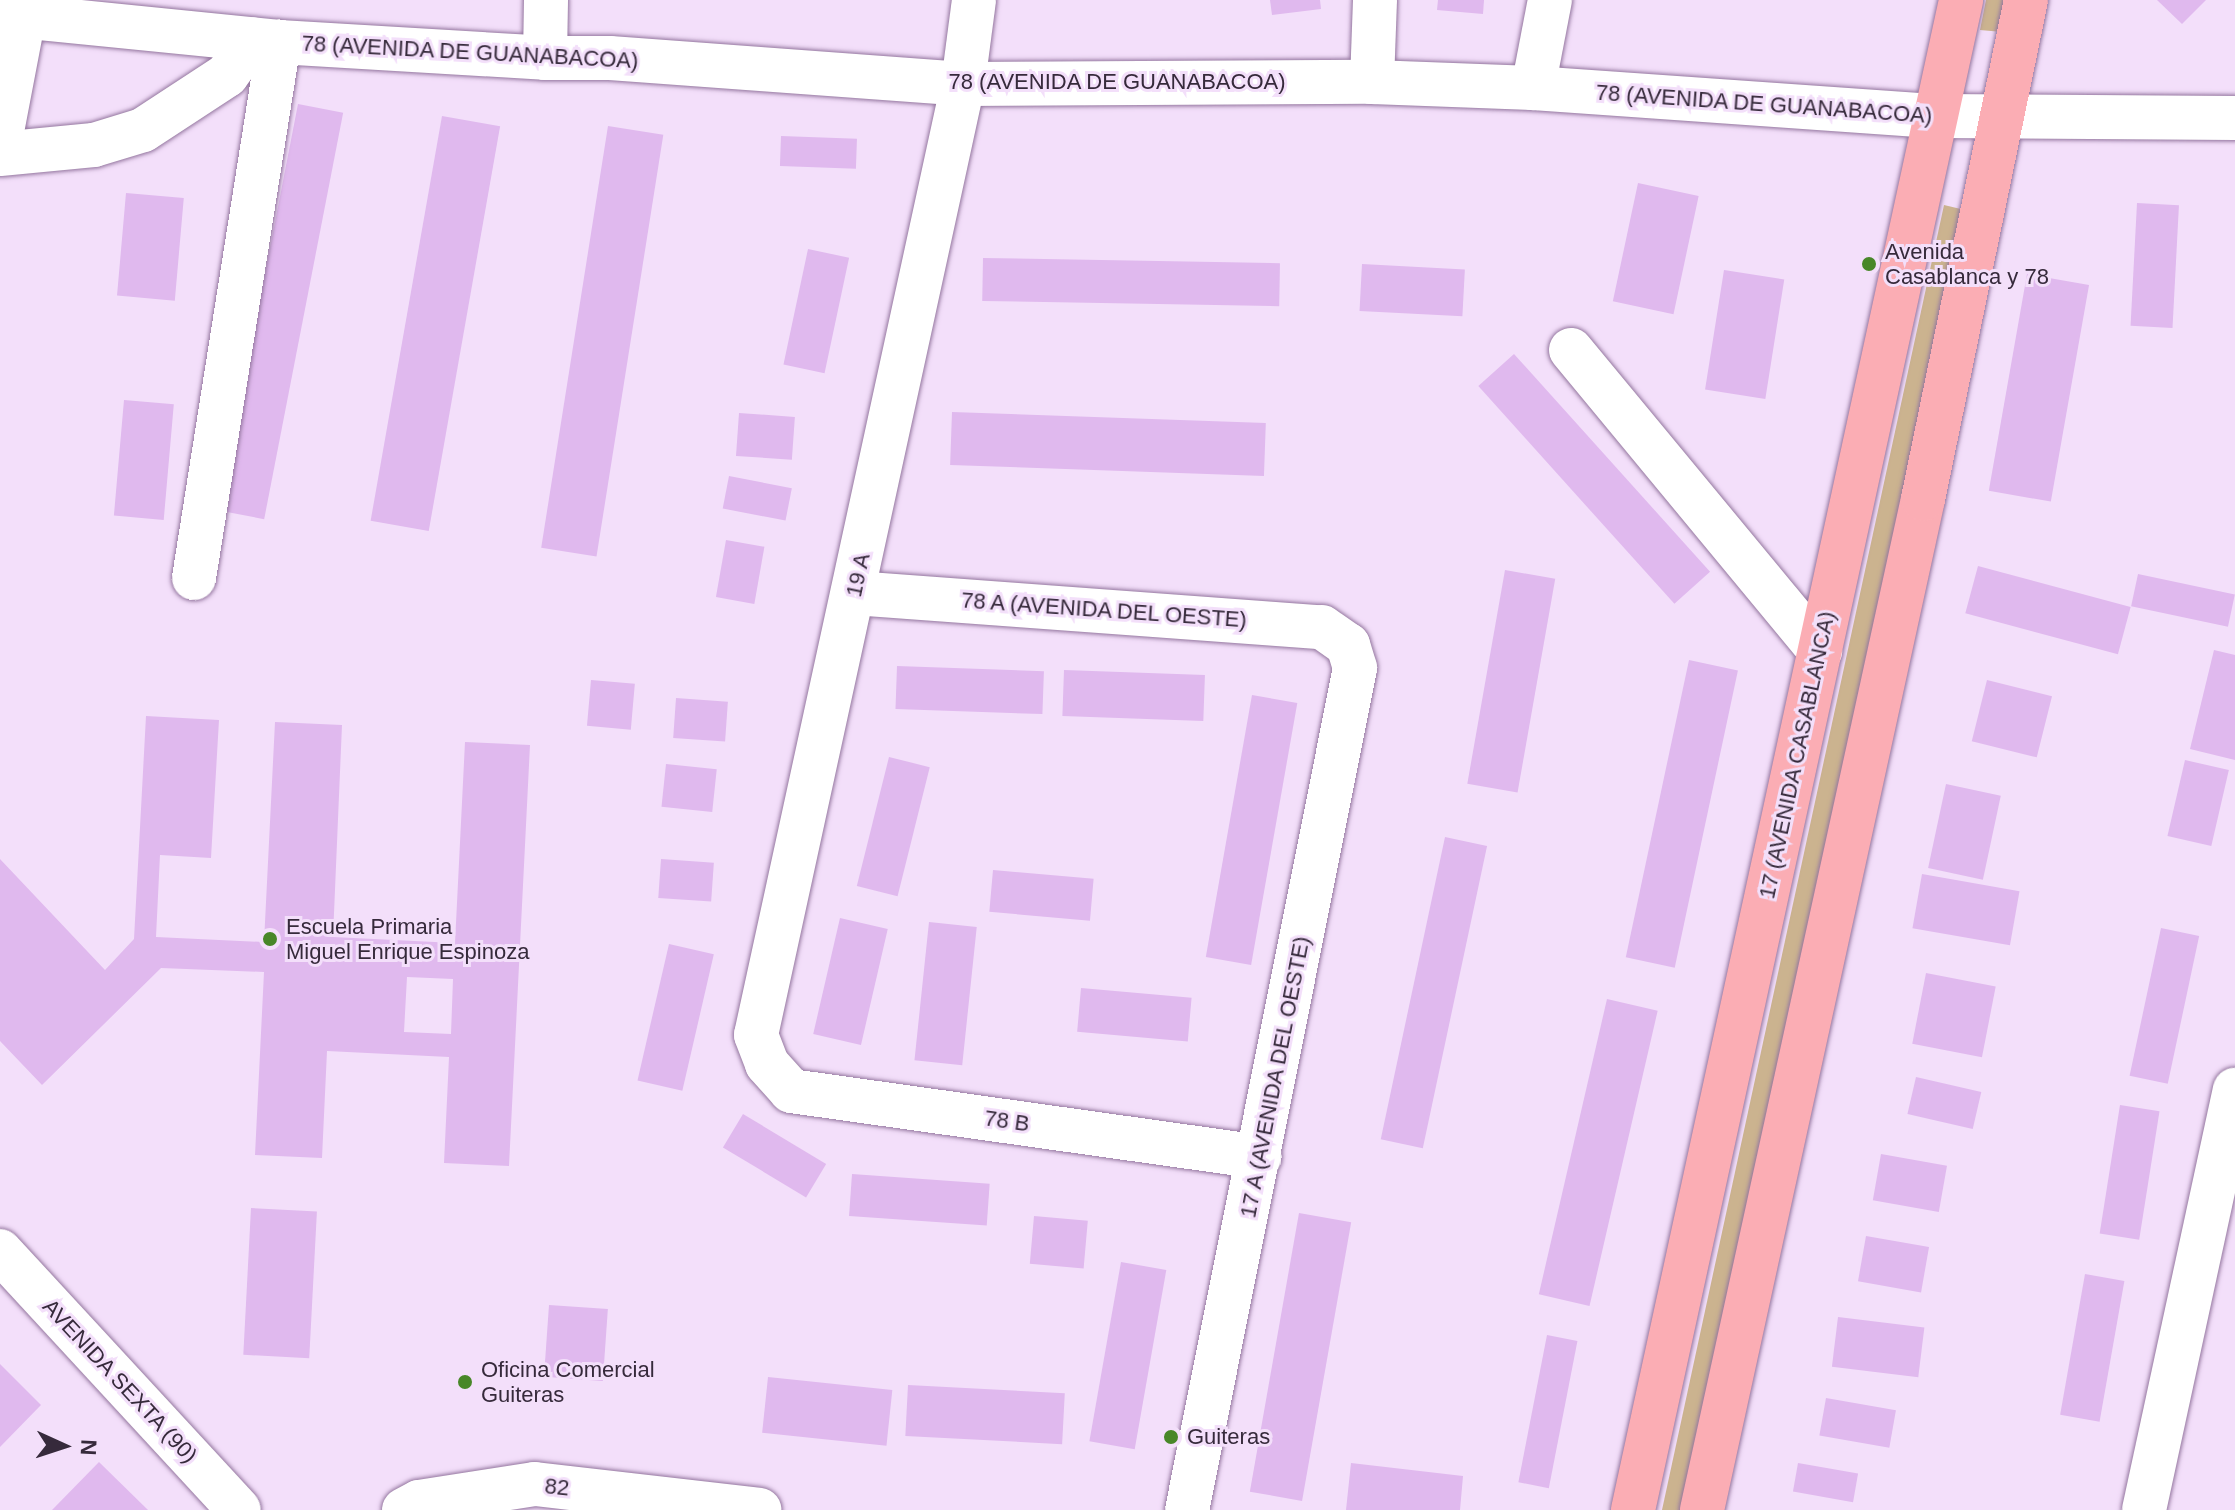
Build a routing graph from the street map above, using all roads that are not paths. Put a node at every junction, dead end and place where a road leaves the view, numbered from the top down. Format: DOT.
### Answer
graph roads {
  1 [pos="546,0"];
  2 [pos="974,0"];
  3 [pos="1375,0"];
  4 [pos="1550,0"];
  5 [pos="1961,0"];
  6 [pos="2026,0"];
  7 [pos="12,15"];
  8 [pos="266,41"];
  9 [pos="545,58"];
  10 [pos="1372,82"];
  11 [pos="963,84"];
  12 [pos="1533,88"];
  13 [pos="1936,116"];
  14 [pos="2001,117"];
  15 [pos="2235,118"];
  16 [pos="0,142"];
  17 [pos="0,154"];
  18 [pos="1571,350"];
  19 [pos="194,578"];
  20 [pos="854,593"];
  21 [pos="1348,645"];
  22 [pos="1820,651"];
  23 [pos="767,1064"];
  24 [pos="2235,1090"];
  25 [pos="1259,1157"];
  26 [pos="0,1251"];
  27 [pos="239,1510"];
  28 [pos="404,1510"];
  29 [pos="760,1510"];
  30 [pos="1187,1510"];
  31 [pos="1633,1510"];
  32 [pos="1702,1510"];
  33 [pos="2144,1510"];
  1 -- 9 [label="street"];
  2 -- 11 [label="street, 19 A"];
  3 -- 10 [label="street"];
  4 -- 12 [label="street"];
  5 -- 13 [label="main road, 17 (AVENIDA CASABLANCA)"];
  6 -- 14 [label="main road"];
  7 -- 8 [label="street, 78 (AVENIDA DE GUANABACOA)"];
  7 -- 16 [label="street"];
  8 -- 9 [label="street, 78 (AVENIDA DE GUANABACOA)"];
  8 -- 17 [label="street"];
  8 -- 19 [label="street"];
  9 -- 11 [label="street, 78 (AVENIDA DE GUANABACOA)"];
  10 -- 11 [label="street, 78 (AVENIDA DE GUANABACOA)"];
  10 -- 12 [label="street, 78 (AVENIDA DE GUANABACOA)"];
  11 -- 20 [label="street, 19 A"];
  12 -- 13 [label="street, 78 (AVENIDA DE GUANABACOA)"];
  13 -- 14 [label="street, 78 (AVENIDA DE GUANABACOA)"];
  13 -- 22 [label="main road, 17 (AVENIDA CASABLANCA)"];
  14 -- 15 [label="street, 78 (AVENIDA DE GUANABACOA)"];
  14 -- 32 [label="main road"];
  18 -- 22 [label="street"];
  20 -- 21 [label="street, 78 A (AVENIDA DEL OESTE)"];
  20 -- 23 [label="street, 19 A"];
  21 -- 25 [label="street, 17 A (AVENIDA DEL OESTE)"];
  22 -- 31 [label="main road, 17 (AVENIDA CASABLANCA)"];
  23 -- 25 [label="street, 78 B"];
  24 -- 33 [label="street"];
  25 -- 30 [label="street, 17 A (AVENIDA DEL OESTE)"];
  26 -- 27 [label="street, AVENIDA SEXTA (90)"];
  28 -- 29 [label="street, 82"];
}
